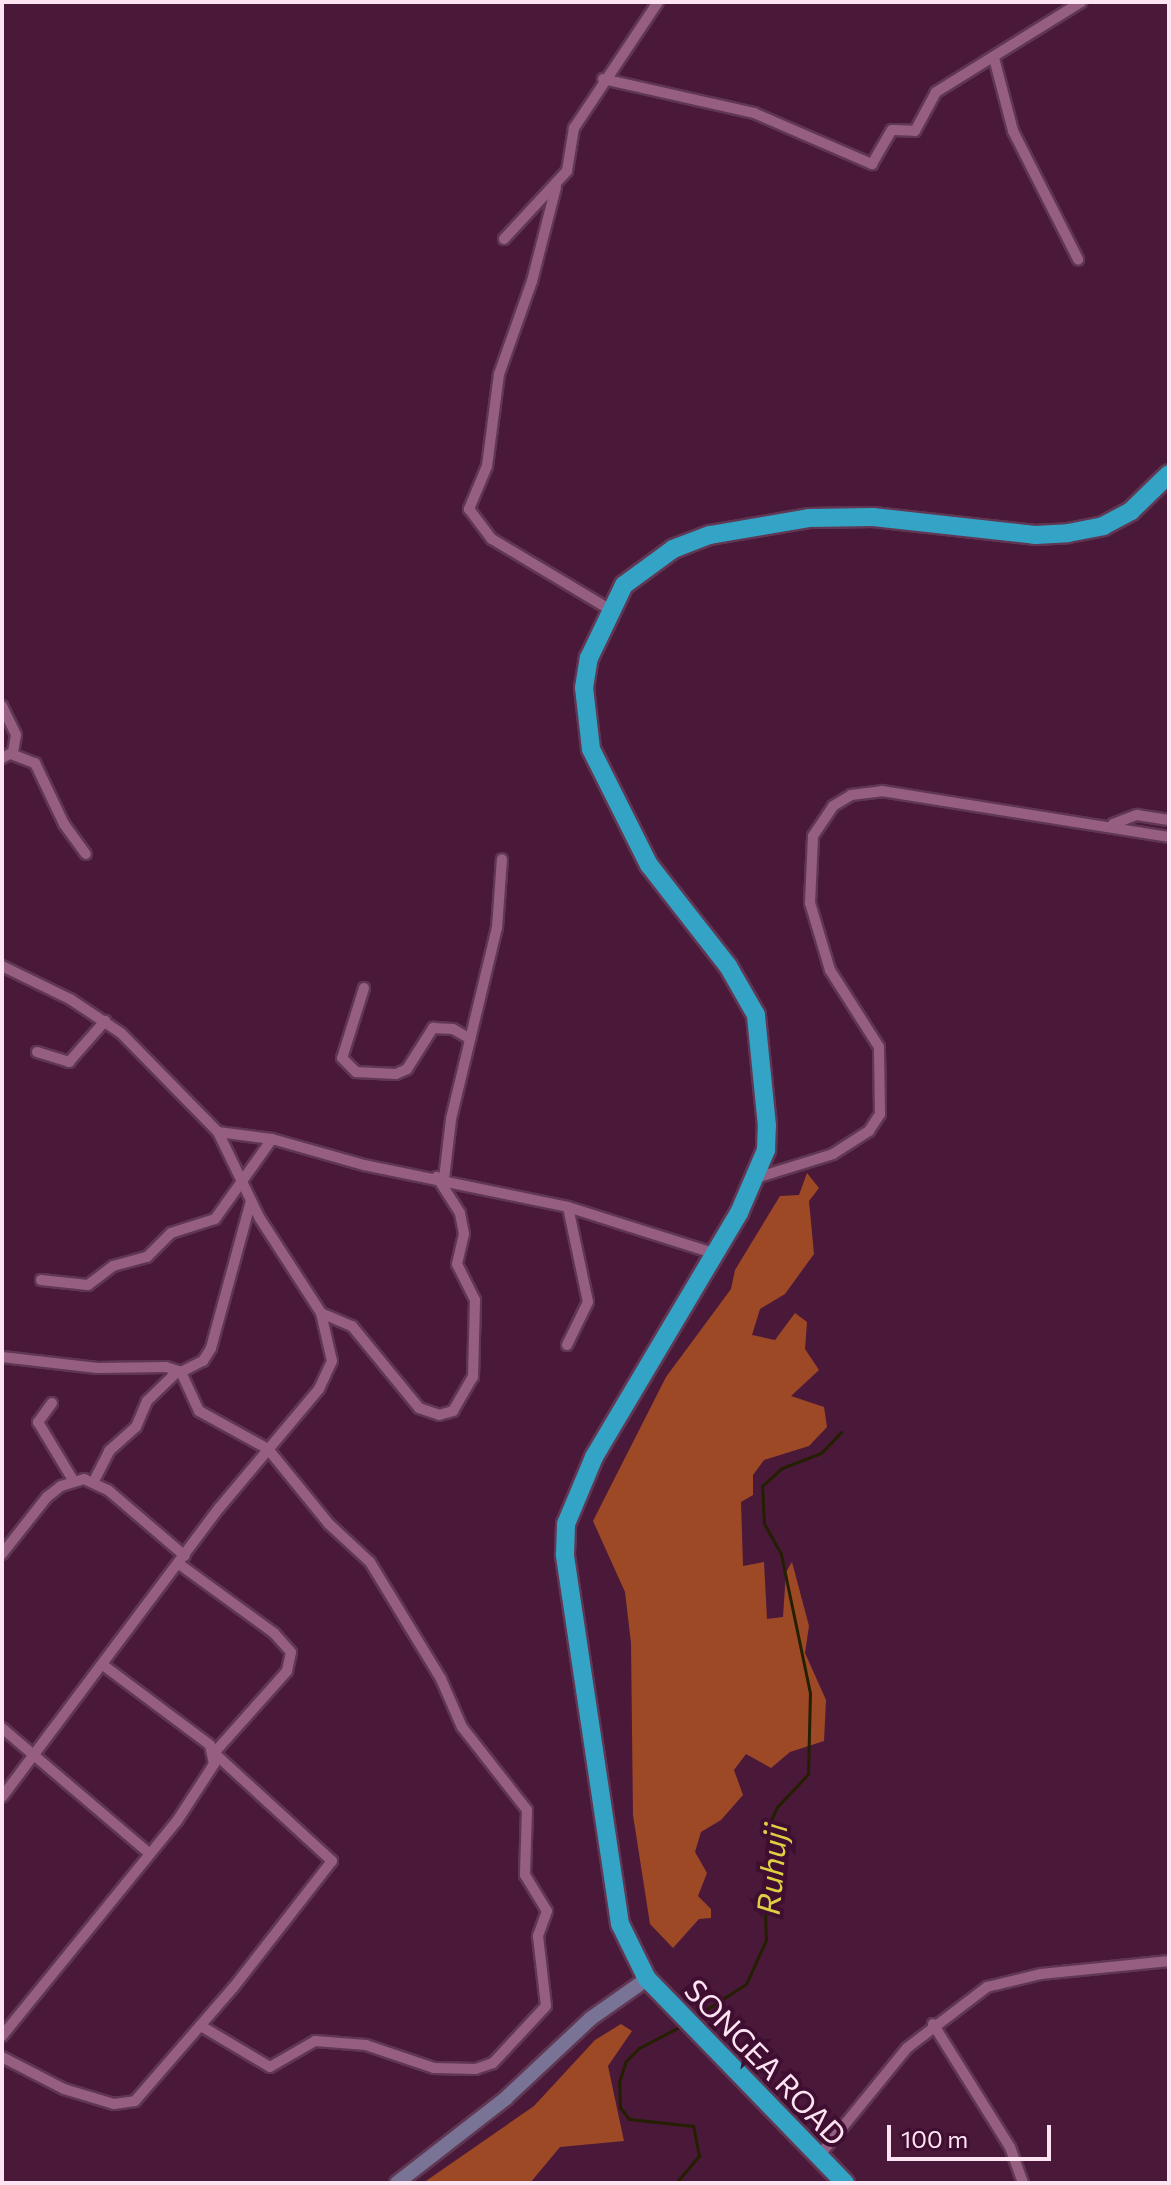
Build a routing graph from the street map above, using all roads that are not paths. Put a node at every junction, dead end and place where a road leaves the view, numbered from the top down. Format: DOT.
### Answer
graph roads {
  1 [pos="658,2"];
  2 [pos="1081,2"];
  3 [pos="994,58"];
  4 [pos="603,79"];
  5 [pos="556,187"];
  6 [pos="504,239"];
  7 [pos="1078,259"];
  8 [pos="1169,474"];
  9 [pos="609,609"];
  10 [pos="2,706"];
  11 [pos="6,756"];
  12 [pos="1169,820"];
  13 [pos="1112,825"];
  14 [pos="1169,837"];
  15 [pos="86,854"];
  16 [pos="502,859"];
  17 [pos="4,970"];
  18 [pos="364,988"];
  19 [pos="105,1021"];
  20 [pos="470,1039"];
  21 [pos="37,1052"];
  22 [pos="218,1132"];
  23 [pos="272,1139"];
  24 [pos="440,1178"];
  25 [pos="756,1178"];
  26 [pos="244,1179"];
  27 [pos="251,1201"];
  28 [pos="568,1207"];
  29 [pos="717,1254"];
  30 [pos="41,1280"];
  31 [pos="321,1313"];
  32 [pos="567,1345"];
  33 [pos="2,1357"];
  34 [pos="179,1372"];
  35 [pos="52,1403"];
  36 [pos="268,1449"];
  37 [pos="73,1480"];
  38 [pos="94,1481"];
  39 [pos="3,1552"];
  40 [pos="182,1560"];
  41 [pos="103,1665"];
  42 [pos="2,1728"];
  43 [pos="214,1753"];
  44 [pos="37,1754"];
  45 [pos="2,1797"];
  46 [pos="150,1854"];
  47 [pos="1169,1961"];
  48 [pos="647,1979"];
  49 [pos="933,2024"];
  50 [pos="201,2026"];
  51 [pos="2,2036"];
  52 [pos="2,2057"];
  53 [pos="819,2156"];
  54 [pos="397,2183"];
  55 [pos="845,2183"];
  56 [pos="1023,2183"];
  1 -- 4 [label="street"];
  2 -- 3 [label="street"];
  3 -- 4 [label="street"];
  3 -- 7 [label="street"];
  4 -- 5 [label="street"];
  5 -- 6 [label="street"];
  5 -- 9 [label="street"];
  8 -- 9 [label="highway, SONGEA ROAD"];
  9 -- 25 [label="highway, SONGEA ROAD"];
  10 -- 11 [label="street"];
  11 -- 15 [label="street"];
  12 -- 13 [label="street"];
  13 -- 14 [label="street"];
  13 -- 25 [label="street"];
  16 -- 20 [label="street"];
  17 -- 19 [label="street"];
  18 -- 20 [label="street"];
  19 -- 21 [label="street"];
  19 -- 22 [label="street"];
  20 -- 24 [label="street"];
  22 -- 23 [label="street"];
  22 -- 26 [label="street"];
  23 -- 24 [label="street"];
  23 -- 26 [label="street"];
  24 -- 28 [label="street"];
  24 -- 31 [label="street"];
  25 -- 29 [label="highway, SONGEA ROAD"];
  26 -- 27 [label="street"];
  26 -- 30 [label="street"];
  27 -- 31 [label="street"];
  27 -- 34 [label="street"];
  28 -- 29 [label="street"];
  28 -- 32 [label="street"];
  29 -- 48 [label="highway, SONGEA ROAD"];
  31 -- 36 [label="street"];
  33 -- 34 [label="street"];
  34 -- 36 [label="street"];
  34 -- 38 [label="street"];
  35 -- 37 [label="street"];
  36 -- 40 [label="street"];
  36 -- 50 [label="street"];
  37 -- 38 [label="street"];
  37 -- 39 [label="street"];
  38 -- 40 [label="street"];
  40 -- 41 [label="street"];
  40 -- 43 [label="street"];
  41 -- 43 [label="street"];
  41 -- 44 [label="street"];
  42 -- 44 [label="street"];
  43 -- 46 [label="street"];
  43 -- 50 [label="street"];
  44 -- 45 [label="street"];
  44 -- 46 [label="street"];
  46 -- 51 [label="street"];
  47 -- 49 [label="street"];
  48 -- 53 [label="highway, SONGEA ROAD"];
  48 -- 54 [label="main road"];
  49 -- 53 [label="street"];
  49 -- 56 [label="street"];
  50 -- 52 [label="street"];
  53 -- 55 [label="highway, SONGEA ROAD"];
}
